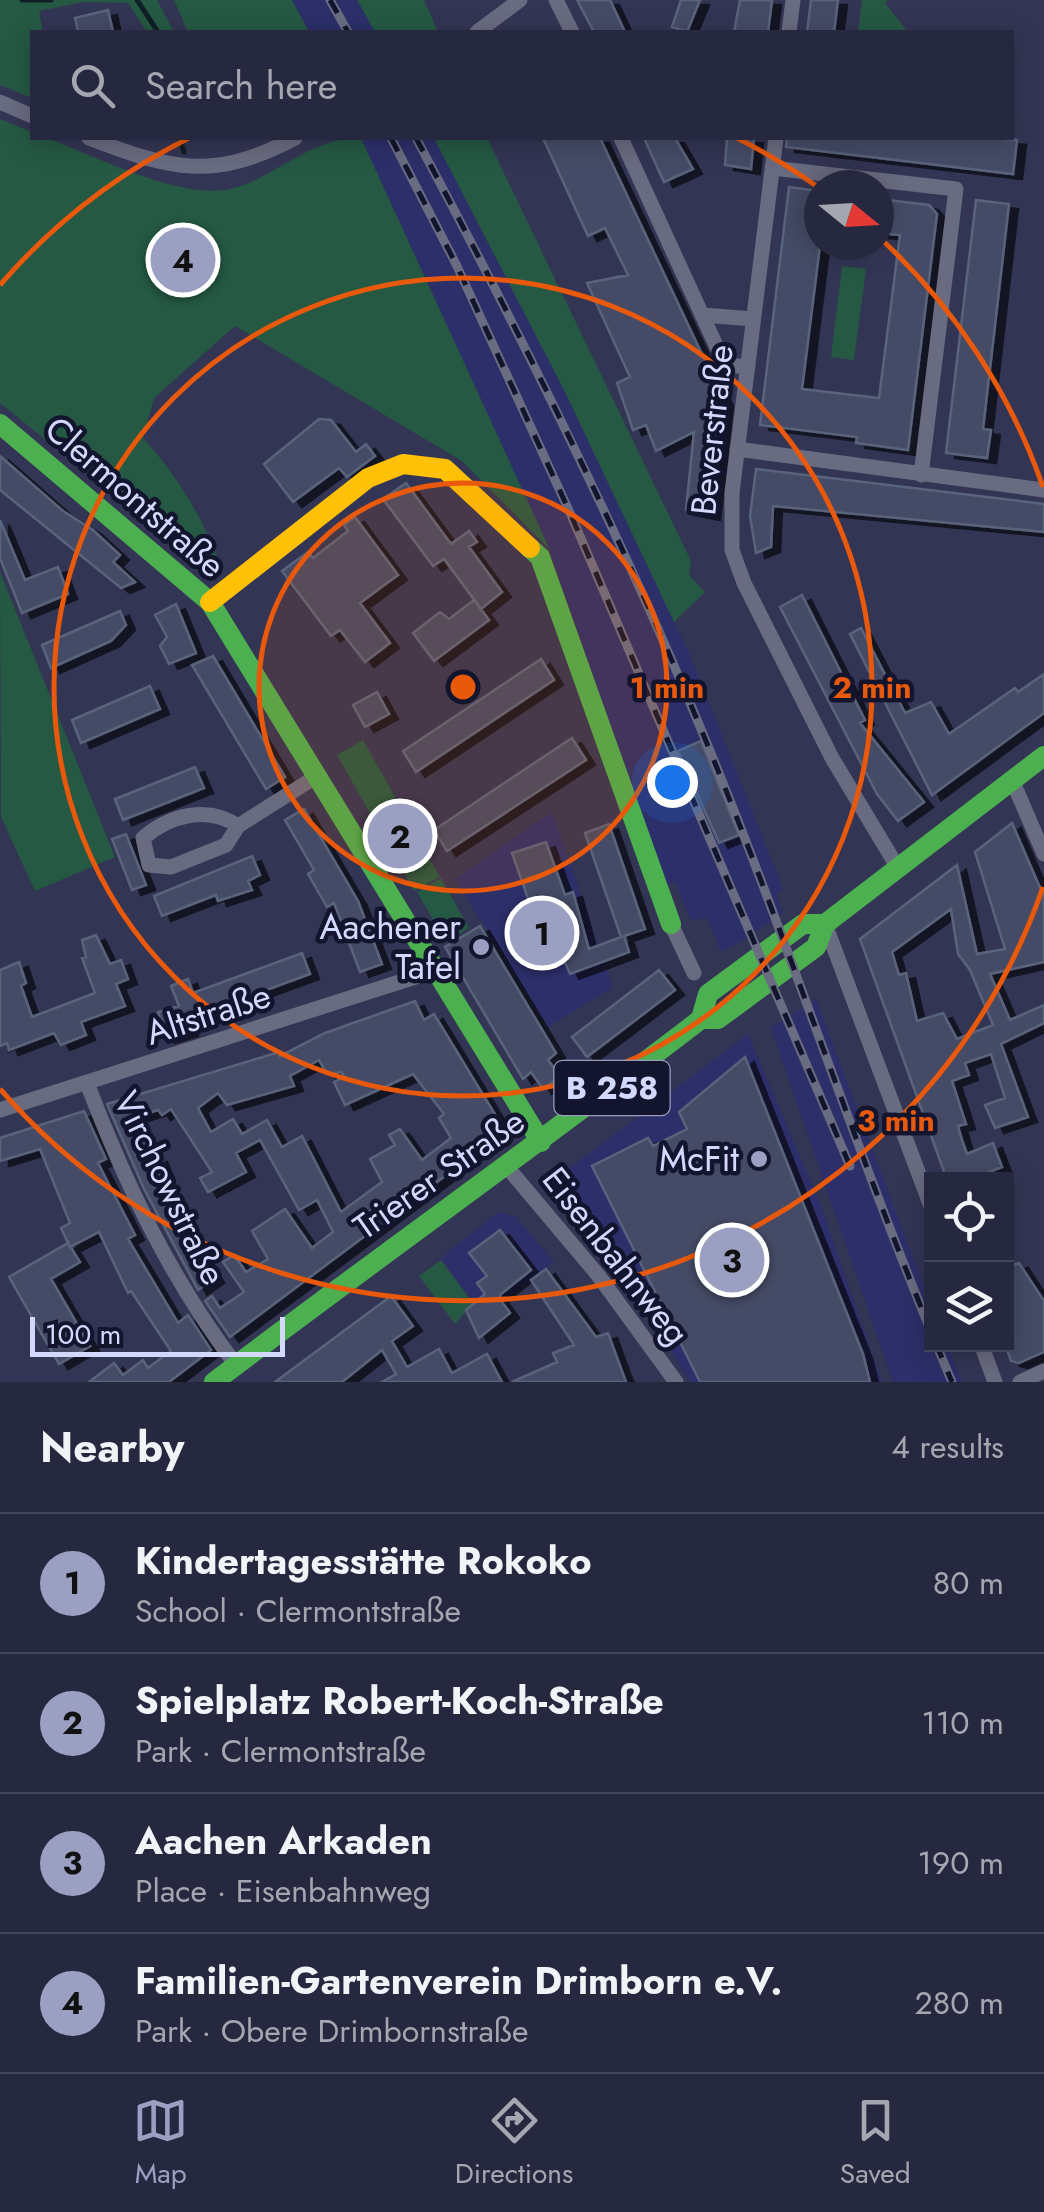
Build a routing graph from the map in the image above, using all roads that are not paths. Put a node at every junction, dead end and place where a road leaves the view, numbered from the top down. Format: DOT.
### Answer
graph roads {
  1 [pos="520,0"];
  2 [pos="556,0"];
  3 [pos="793,0"];
  4 [pos="480,30"];
  5 [pos="571,30"];
  6 [pos="789,30"];
  7 [pos="0,102"];
  8 [pos="30,115"];
  9 [pos="95,140"];
  10 [pos="291,140"];
  11 [pos="622,140"];
  12 [pos="776,140"];
  13 [pos="772,168"];
  14 [pos="703,315"];
  15 [pos="753,319"];
  16 [pos="748,366"];
  17 [pos="0,425"];
  18 [pos="738,449"];
  19 [pos="921,476"];
  20 [pos="1044,490"];
  21 [pos="210,602"];
  22 [pos="1044,756"];
  23 [pos="318,776"];
  24 [pos="1012,780"];
  25 [pos="238,826"];
  26 [pos="1044,854"];
  27 [pos="898,868"];
  28 [pos="671,924"];
  29 [pos="826,924"];
  30 [pos="434,971"];
  31 [pos="694,974"];
  32 [pos="87,1084"];
  33 [pos="0,1110"];
  34 [pos="541,1142"];
  35 [pos="508,1168"];
  36 [pos="924,1187"];
  37 [pos="984,1352"];
  38 [pos="236,1365"];
  39 [pos="1044,1371"];
  40 [pos="214,1382"];
  41 [pos="676,1382"];
  42 [pos="995,1382"];
  43 [pos="1020,1382"];
  1 -- 4 [label="street"];
  2 -- 5 [label="street"];
  3 -- 6 [label="street"];
  7 -- 8 [label="street"];
  9 -- 10 [label="street"];
  11 -- 14 [label="street"];
  12 -- 13 [label="street, Beverstraße"];
  13 -- 15 [label="street, Beverstraße"];
  13 -- 19 [label="street"];
  14 -- 15 [label="street"];
  14 -- 16 [label="street"];
  15 -- 16 [label="street, Beverstraße"];
  16 -- 18 [label="street, Beverstraße"];
  17 -- 21 [label="street, Clermontstraße"];
  18 -- 19 [label="street"];
  18 -- 27 [label="street, Beverstraße"];
  19 -- 20 [label="street"];
  21 -- 23 [label="street, Clermontstraße"];
  21 -- 28 [label="street"];
  22 -- 24 [label="street, B 258"];
  23 -- 25 [label="street"];
  23 -- 30 [label="street, Clermontstraße"];
  24 -- 26 [label="street"];
  24 -- 27 [label="street, B 258"];
  25 -- 25 [label="street"];
  27 -- 29 [label="street, B 258"];
  28 -- 31 [label="street"];
  29 -- 34 [label="street, Trierer Straße / B 258"];
  29 -- 36 [label="street"];
  30 -- 32 [label="street, Altstraße"];
  30 -- 34 [label="street, Clermontstraße"];
  32 -- 33 [label="street, Altstraße"];
  32 -- 38 [label="street, Virchowstraße"];
  34 -- 35 [label="street, Trierer Straße / B 258"];
  35 -- 38 [label="street, Trierer Straße / B 258"];
  35 -- 41 [label="street, Eisenbahnweg"];
  37 -- 42 [label="street"];
  38 -- 40 [label="street, Trierer Straße / B 258"];
  39 -- 43 [label="street"];
}
